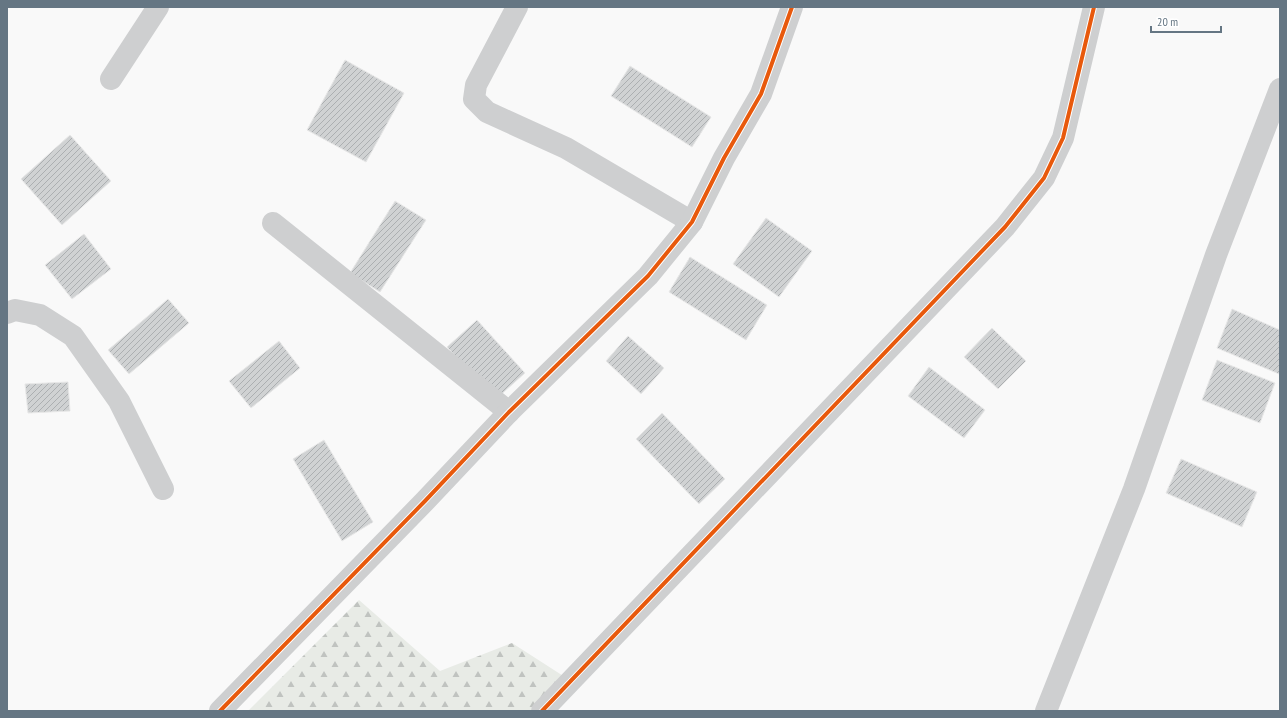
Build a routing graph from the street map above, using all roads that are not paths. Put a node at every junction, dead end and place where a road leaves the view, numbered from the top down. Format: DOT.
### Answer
graph roads {
  1 [pos="158,7"];
  2 [pos="517,7"];
  3 [pos="792,7"];
  4 [pos="1094,7"];
  5 [pos="111,79"];
  6 [pos="1280,89"];
  7 [pos="692,222"];
  8 [pos="273,223"];
  9 [pos="7,313"];
  10 [pos="509,412"];
  11 [pos="163,489"];
  12 [pos="220,711"];
  13 [pos="542,711"];
  14 [pos="1046,711"];
  1 -- 5 [label="street"];
  2 -- 7 [label="street"];
  3 -- 7 [label="street"];
  4 -- 13 [label="street"];
  6 -- 14 [label="street"];
  7 -- 10 [label="street"];
  8 -- 10 [label="street"];
  9 -- 11 [label="street"];
  10 -- 12 [label="street"];
}
